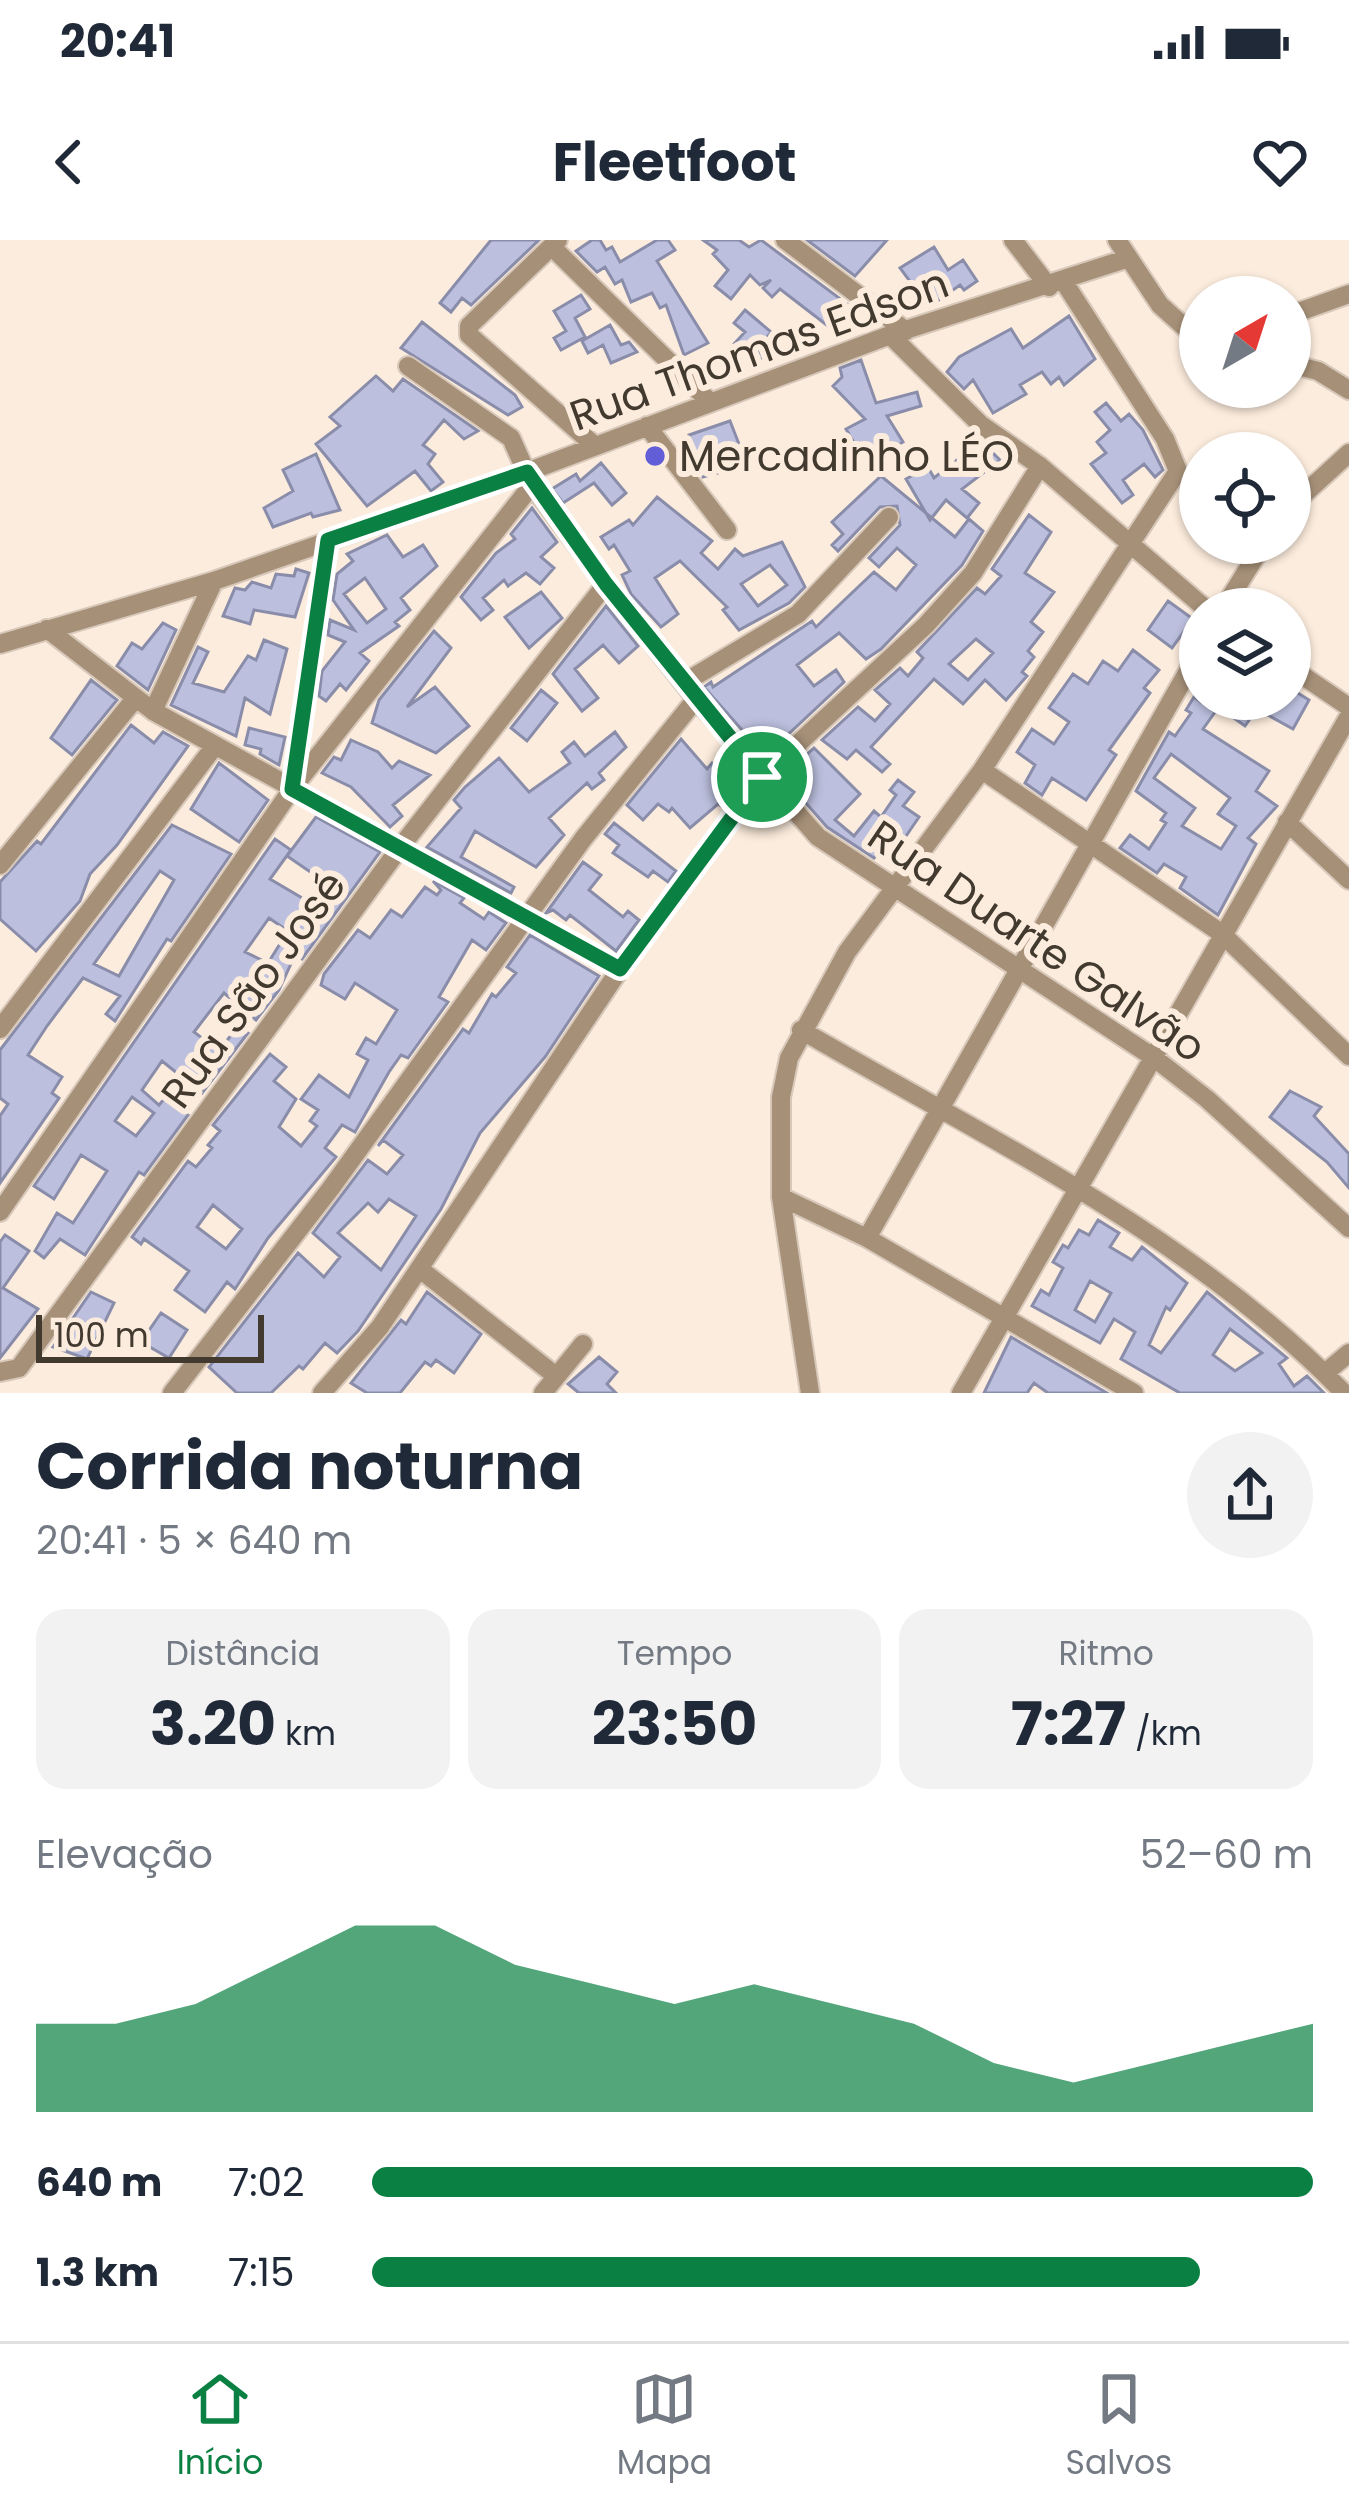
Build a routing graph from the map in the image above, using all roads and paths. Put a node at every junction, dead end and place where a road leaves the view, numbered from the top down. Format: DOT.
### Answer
graph roads {
  1 [pos="785,240"];
  2 [pos="1013,240"];
  3 [pos="1117,240"];
  4 [pos="555,243"];
  5 [pos="1129,258"];
  6 [pos="1057,285"];
  7 [pos="1349,294"];
  8 [pos="1311,308"];
  9 [pos="1179,322"];
  10 [pos="898,333"];
  11 [pos="408,366"];
  12 [pos="1311,368"];
  13 [pos="1349,390"];
  14 [pos="708,400"];
  15 [pos="647,426"];
  16 [pos="594,446"];
  17 [pos="1349,453"];
  18 [pos="1040,466"];
  19 [pos="530,478"];
  20 [pos="1311,488"];
  21 [pos="889,518"];
  22 [pos="727,530"];
  23 [pos="328,540"];
  24 [pos="1127,544"];
  25 [pos="214,581"];
  26 [pos="606,584"];
  27 [pos="1180,588"];
  28 [pos="47,629"];
  29 [pos="0,644"];
  30 [pos="1311,683"];
  31 [pos="1179,687"];
  32 [pos="691,690"];
  33 [pos="134,700"];
  34 [pos="153,711"];
  35 [pos="1349,711"];
  36 [pos="214,746"];
  37 [pos="982,770"];
  38 [pos="762,777"];
  39 [pos="292,789"];
  40 [pos="1287,823"];
  41 [pos="1091,844"];
  42 [pos="399,850"];
  43 [pos="0,865"];
  44 [pos="1349,880"];
  45 [pos="890,889"];
  46 [pos="525,916"];
  47 [pos="1221,933"];
  48 [pos="1019,965"];
  49 [pos="620,969"];
  50 [pos="0,1029"];
  51 [pos="801,1030"];
  52 [pos="1349,1056"];
  53 [pos="1153,1057"];
  54 [pos="938,1110"];
  55 [pos="1077,1188"];
  56 [pos="781,1197"];
  57 [pos="0,1212"];
  58 [pos="1349,1228"];
  59 [pos="867,1238"];
  60 [pos="421,1270"];
  61 [pos="1006,1319"];
  62 [pos="583,1344"];
  63 [pos="1349,1353"];
  64 [pos="0,1372"];
  65 [pos="1325,1373"];
  66 [pos="556,1376"];
  67 [pos="172,1393"];
  68 [pos="322,1393"];
  69 [pos="543,1393"];
  70 [pos="810,1393"];
  71 [pos="961,1393"];
  72 [pos="1134,1393"];
  73 [pos="1344,1393"];
  1 -- 10 [label="street"];
  2 -- 6 [label="street"];
  3 -- 5 [label="street"];
  4 -- 14 [label="street"];
  4 -- 16 [label="street"];
  5 -- 6 [label="street, Rua Thomas Edson"];
  5 -- 9 [label="street"];
  6 -- 10 [label="street, Rua Thomas Edson"];
  6 -- 24 [label="street"];
  7 -- 8 [label="street"];
  10 -- 14 [label="street, Rua Thomas Edson"];
  10 -- 18 [label="street"];
  11 -- 19 [label="street, Rua Duarte Galvão"];
  12 -- 13 [label="street"];
  14 -- 15 [label="street, Rua Thomas Edson"];
  15 -- 16 [label="street, Rua Thomas Edson"];
  15 -- 22 [label="street"];
  16 -- 19 [label="street, Rua Thomas Edson"];
  17 -- 20 [label="street"];
  18 -- 24 [label="street"];
  18 -- 38 [label="street"];
  19 -- 23 [label="street, Rua Thomas Edson"];
  19 -- 26 [label="street, Rua Duarte Galvão"];
  19 -- 39 [label="street"];
  21 -- 32 [label="street"];
  23 -- 25 [label="street, Rua Thomas Edson"];
  23 -- 39 [label="street"];
  24 -- 27 [label="street"];
  24 -- 37 [label="street"];
  25 -- 28 [label="street, Rua Thomas Edson"];
  25 -- 34 [label="street"];
  26 -- 32 [label="street, Rua Duarte Galvão"];
  26 -- 42 [label="street, Rua São José"];
  28 -- 29 [label="street, Rua Thomas Edson"];
  28 -- 33 [label="street"];
  30 -- 35 [label="street"];
  31 -- 41 [label="street"];
  32 -- 38 [label="street, Rua Duarte Galvão"];
  32 -- 46 [label="street"];
  33 -- 34 [label="street"];
  33 -- 43 [label="street"];
  34 -- 36 [label="street"];
  35 -- 40 [label="street"];
  36 -- 39 [label="street"];
  36 -- 50 [label="street"];
  37 -- 41 [label="street"];
  37 -- 45 [label="street"];
  38 -- 45 [label="street, Rua Duarte Galvão"];
  38 -- 49 [label="street"];
  39 -- 42 [label="street"];
  39 -- 57 [label="street"];
  40 -- 44 [label="street"];
  40 -- 47 [label="street"];
  41 -- 47 [label="street"];
  41 -- 48 [label="street"];
  42 -- 46 [label="street"];
  42 -- 64 [label="street, Rua São José"];
  45 -- 48 [label="street, Rua Duarte Galvão"];
  45 -- 51 [label="street"];
  46 -- 49 [label="street"];
  46 -- 67 [label="street"];
  47 -- 52 [label="street"];
  47 -- 53 [label="street"];
  48 -- 53 [label="street, Rua Duarte Galvão"];
  48 -- 54 [label="street"];
  49 -- 60 [label="street"];
  51 -- 54 [label="street"];
  51 -- 56 [label="street"];
  53 -- 55 [label="street"];
  53 -- 58 [label="street, Rua Duarte Galvão"];
  54 -- 55 [label="street"];
  54 -- 59 [label="street"];
  55 -- 61 [label="street"];
  55 -- 65 [label="street"];
  56 -- 59 [label="street"];
  56 -- 70 [label="street"];
  59 -- 61 [label="street"];
  60 -- 66 [label="street"];
  60 -- 68 [label="street"];
  61 -- 71 [label="street"];
  61 -- 72 [label="street"];
  62 -- 66 [label="street"];
  63 -- 65 [label="street"];
  65 -- 73 [label="street"];
  66 -- 69 [label="street"];
}
